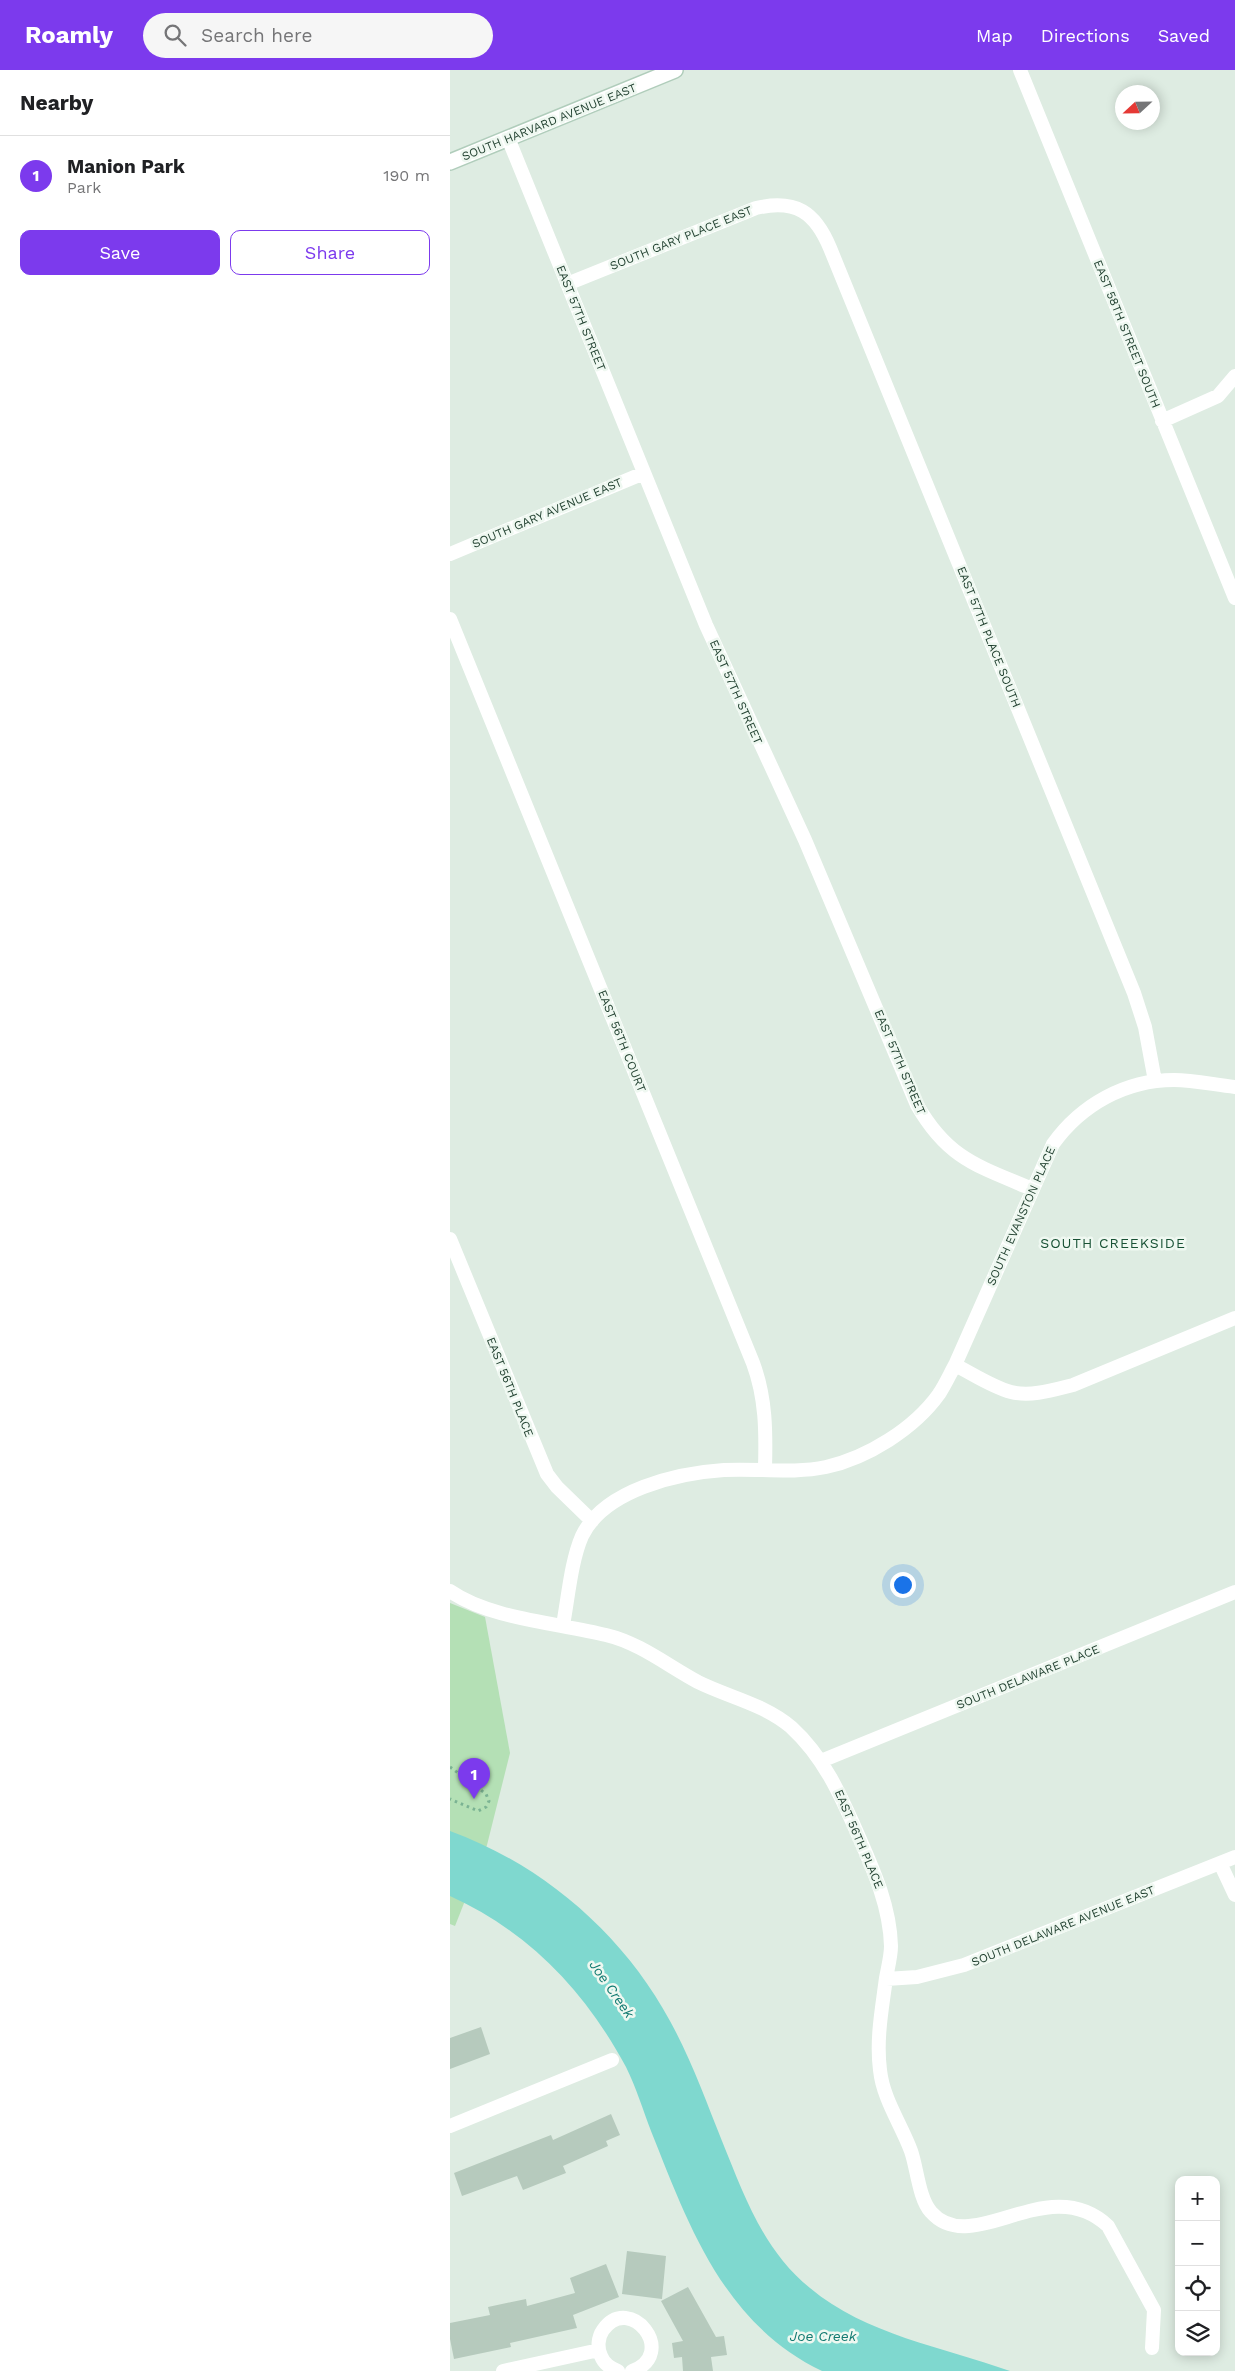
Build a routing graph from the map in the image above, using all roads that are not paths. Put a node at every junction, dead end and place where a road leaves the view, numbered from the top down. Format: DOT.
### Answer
graph roads {
  1 [pos="676,70"];
  2 [pos="1020,70"];
  3 [pos="508,138"];
  4 [pos="450,162"];
  5 [pos="797,208"];
  6 [pos="567,284"];
  7 [pos="1235,376"];
  8 [pos="1162,421"];
  9 [pos="644,473"];
  10 [pos="450,554"];
  11 [pos="1235,598"];
  12 [pos="450,619"];
  13 [pos="1155,1081"];
  14 [pos="1235,1087"];
  15 [pos="1032,1189"];
  16 [pos="450,1239"];
  17 [pos="1235,1318"];
  18 [pos="955,1365"];
  19 [pos="765,1469"];
  20 [pos="592,1521"];
  21 [pos="450,1591"];
  22 [pos="1235,1592"];
  23 [pos="563,1625"];
  24 [pos="821,1761"];
  25 [pos="1235,1857"];
  26 [pos="1220,1863"];
  27 [pos="1235,1894"];
  28 [pos="886,1979"];
  29 [pos="612,2060"];
  30 [pos="450,2126"];
  31 [pos="1152,2348"];
  32 [pos="599,2350"];
  33 [pos="503,2371"];
  34 [pos="618,2371"];
  35 [pos="632,2371"];
  1 -- 3 [label="main road, SOUTH HARVARD AVENUE EAST"];
  2 -- 8 [label="street, EAST 58TH STREET SOUTH"];
  3 -- 4 [label="main road, SOUTH HARVARD AVENUE EAST"];
  3 -- 6 [label="street, EAST 57TH STREET"];
  5 -- 6 [label="street, SOUTH GARY PLACE EAST"];
  5 -- 13 [label="street, EAST 57TH PLACE SOUTH"];
  6 -- 9 [label="street, EAST 57TH STREET"];
  7 -- 8 [label="street"];
  8 -- 11 [label="street, EAST 58TH STREET SOUTH"];
  9 -- 10 [label="street, SOUTH GARY AVENUE EAST"];
  9 -- 15 [label="street, EAST 57TH STREET"];
  12 -- 19 [label="street, EAST 56TH COURT"];
  13 -- 14 [label="street, SOUTH EVANSTON PLACE"];
  13 -- 15 [label="street, SOUTH EVANSTON PLACE"];
  15 -- 18 [label="street, SOUTH EVANSTON PLACE"];
  16 -- 20 [label="street, EAST 56TH PLACE"];
  17 -- 18 [label="street"];
  18 -- 19 [label="street, SOUTH EVANSTON PLACE"];
  19 -- 20 [label="street, SOUTH EVANSTON PLACE"];
  20 -- 23 [label="street, SOUTH EVANSTON PLACE"];
  21 -- 23 [label="street, EAST 56TH PLACE"];
  22 -- 24 [label="street, SOUTH DELAWARE PLACE"];
  23 -- 24 [label="street, EAST 56TH PLACE"];
  24 -- 28 [label="street, EAST 56TH PLACE"];
  25 -- 26 [label="street, SOUTH DELAWARE AVENUE EAST"];
  26 -- 27 [label="street"];
  26 -- 28 [label="street, SOUTH DELAWARE AVENUE EAST"];
  28 -- 31 [label="street, EAST 56TH PLACE"];
  29 -- 30 [label="street"];
  32 -- 33 [label="street"];
  32 -- 34 [label="street"];
  32 -- 35 [label="street"];
}
